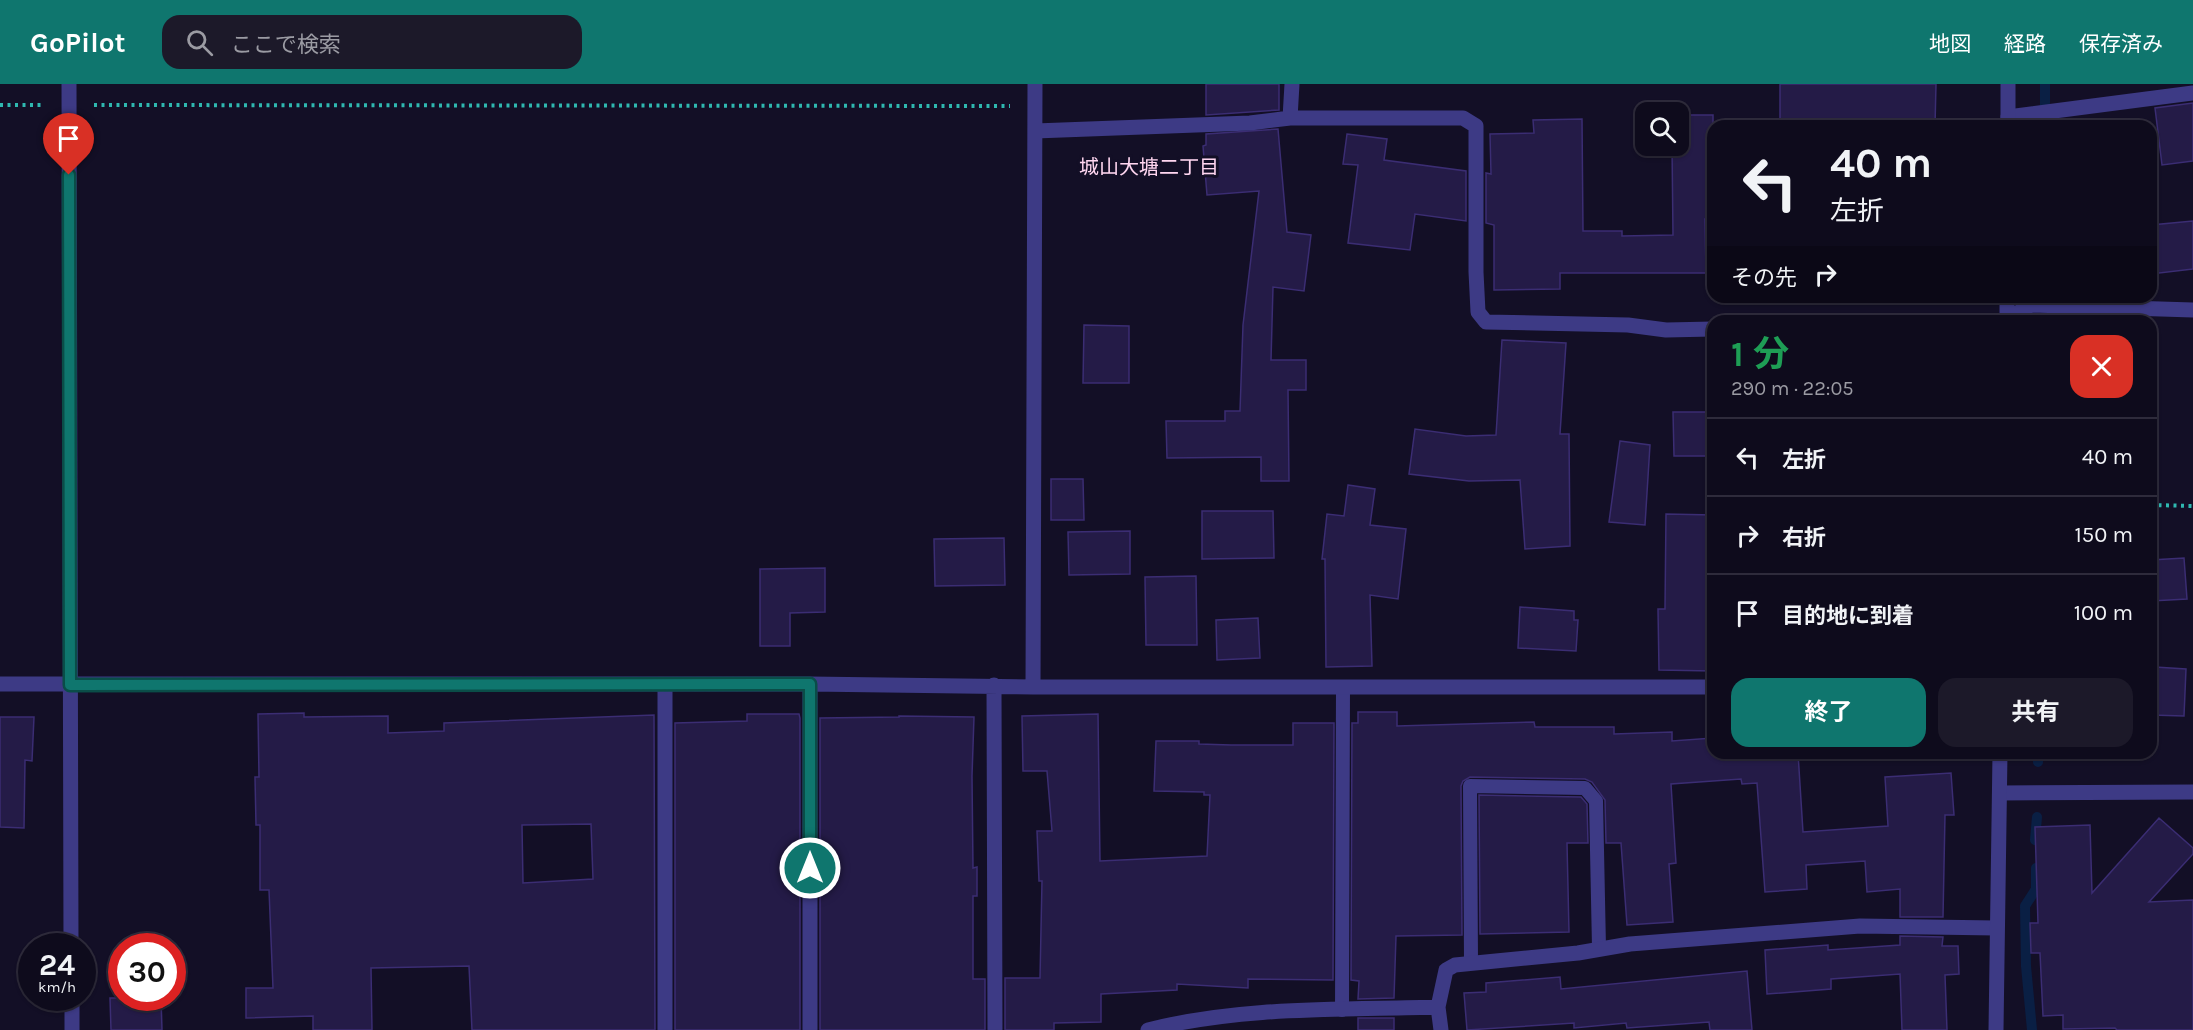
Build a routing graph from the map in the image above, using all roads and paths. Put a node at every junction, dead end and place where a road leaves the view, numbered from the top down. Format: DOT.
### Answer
graph roads {
  1 [pos="69,84"];
  2 [pos="1035,84"];
  3 [pos="1293,84"];
  4 [pos="2008,84"];
  5 [pos="2193,93"];
  6 [pos="0,105"];
  7 [pos="69,105"];
  8 [pos="1035,106"];
  9 [pos="1290,118"];
  10 [pos="2008,120"];
  11 [pos="2011,120"];
  12 [pos="1035,131"];
  13 [pos="2193,310"];
  14 [pos="2014,315"];
  15 [pos="1707,329"];
  16 [pos="2157,505"];
  17 [pos="2193,506"];
  18 [pos="0,684"];
  19 [pos="665,684"];
  20 [pos="810,684"];
  21 [pos="70,685"];
  22 [pos="994,685"];
  23 [pos="1033,687"];
  24 [pos="1343,687"];
  25 [pos="1707,687"];
  26 [pos="2000,759"];
  27 [pos="2193,792"];
  28 [pos="2000,793"];
  29 [pos="1996,928"];
  30 [pos="71,933"];
  31 [pos="1599,948"];
  32 [pos="1471,962"];
  33 [pos="1438,1007"];
  34 [pos="1342,1010"];
  35 [pos="72,1011"];
  36 [pos="72,1030"];
  37 [pos="665,1030"];
  38 [pos="810,1030"];
  39 [pos="994,1030"];
  40 [pos="1148,1030"];
  41 [pos="1441,1030"];
  42 [pos="1996,1030"];
  1 -- 7 [label="street"];
  2 -- 8 [label="street"];
  3 -- 9 [label="street"];
  4 -- 10 [label="street"];
  5 -- 11 [label="street"];
  6 -- 7 [label="path"];
  7 -- 8 [label="path"];
  7 -- 21 [label="street"];
  8 -- 12 [label="street"];
  9 -- 12 [label="street"];
  9 -- 15 [label="street"];
  12 -- 23 [label="street"];
  13 -- 14 [label="street"];
  16 -- 17 [label="path"];
  18 -- 21 [label="street"];
  19 -- 20 [label="street"];
  19 -- 21 [label="street"];
  19 -- 37 [label="street"];
  20 -- 22 [label="street"];
  20 -- 38 [label="street"];
  21 -- 30 [label="street"];
  22 -- 23 [label="street"];
  22 -- 39 [label="street"];
  23 -- 24 [label="street"];
  24 -- 25 [label="street"];
  24 -- 34 [label="lane"];
  26 -- 28 [label="street"];
  27 -- 28 [label="street"];
  28 -- 29 [label="street"];
  29 -- 31 [label="street"];
  29 -- 42 [label="street"];
  31 -- 32 [label="street"];
  31 -- 32 [label="lane"];
  32 -- 33 [label="street"];
  33 -- 34 [label="street"];
  33 -- 41 [label="street"];
  34 -- 40 [label="street"];
  35 -- 36 [label="street"];
}
